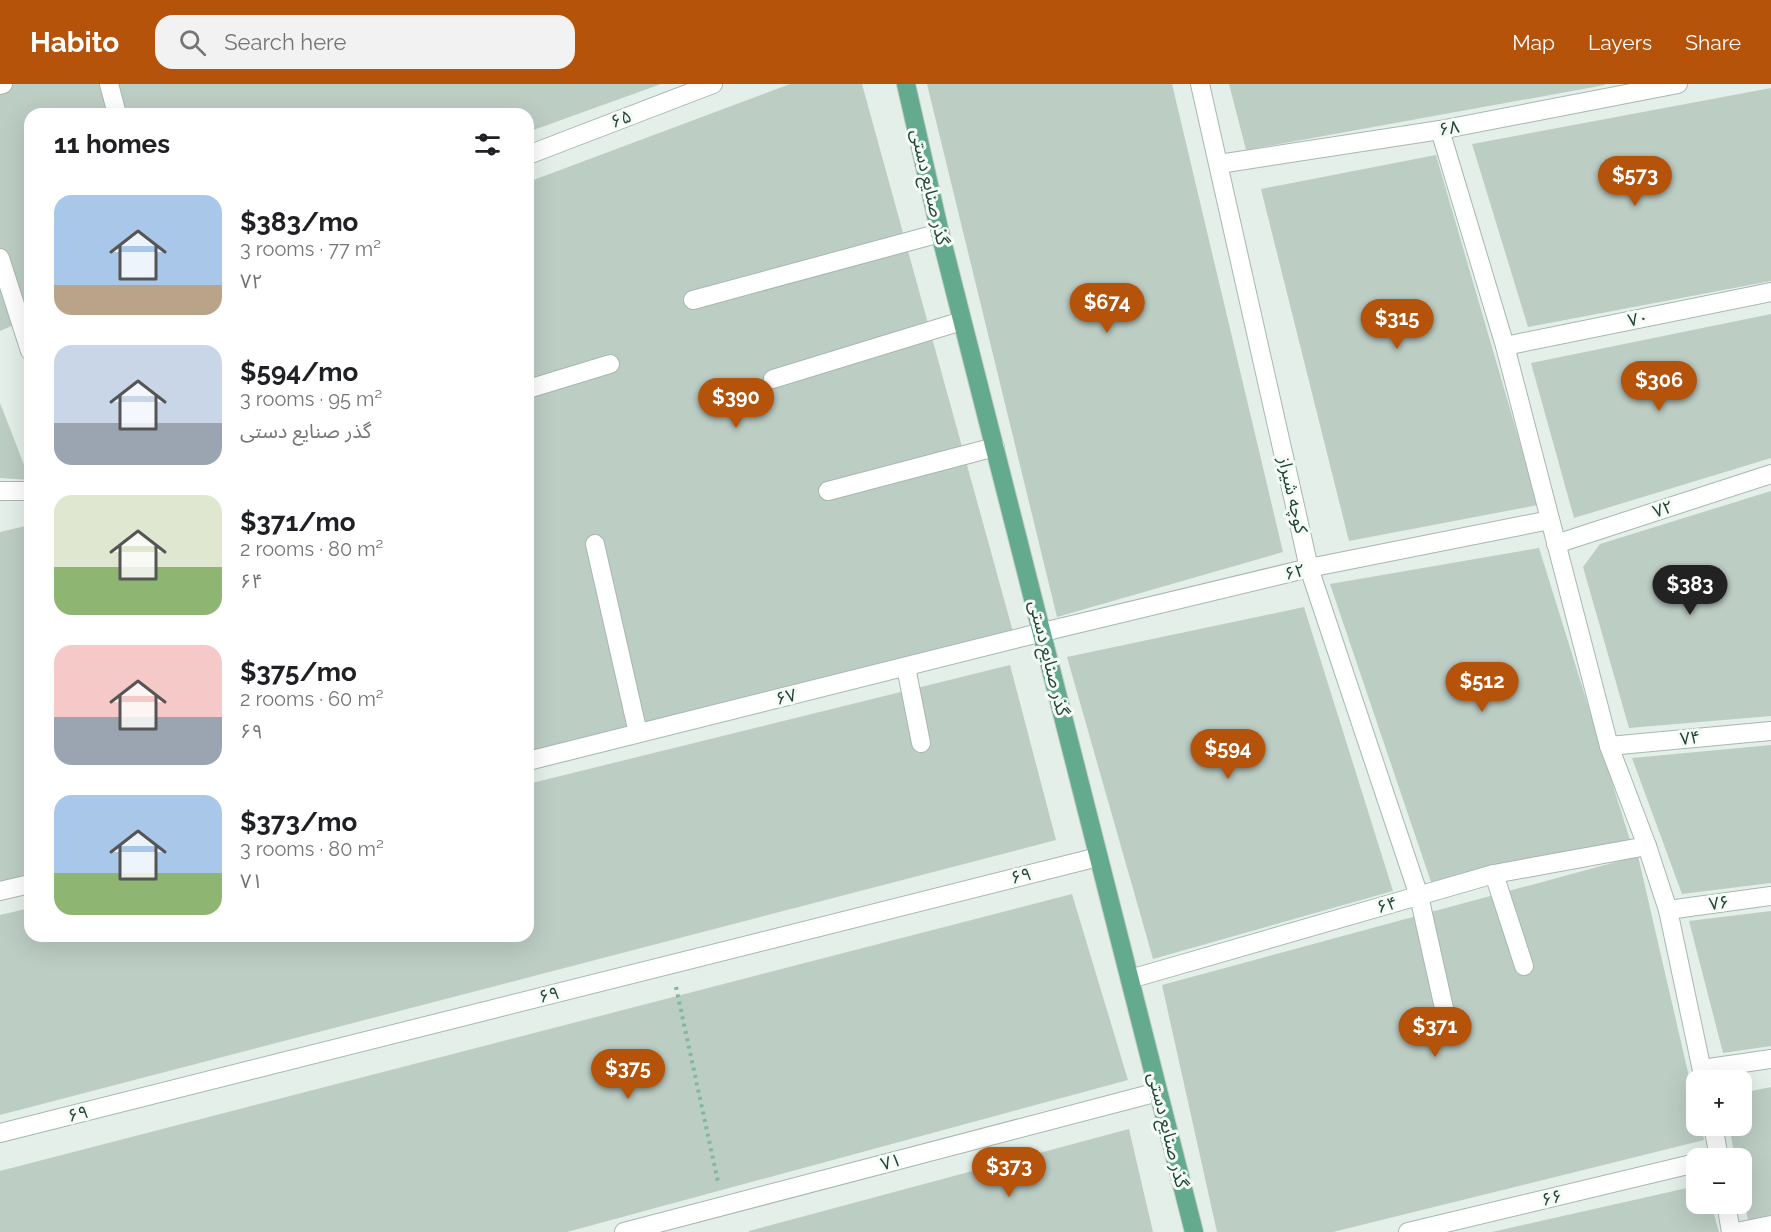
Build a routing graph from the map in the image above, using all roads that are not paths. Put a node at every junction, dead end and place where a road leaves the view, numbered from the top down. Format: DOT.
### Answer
graph roads {
  1 [pos="109,84"];
  2 [pos="713,84"];
  3 [pos="906,84"];
  4 [pos="1200,84"];
  5 [pos="1678,84"];
  6 [pos="115,108"];
  7 [pos="1440,130"];
  8 [pos="534,153"];
  9 [pos="1219,164"];
  10 [pos="940,232"];
  11 [pos="0,258"];
  12 [pos="1771,292"];
  13 [pos="693,300"];
  14 [pos="963,321"];
  15 [pos="24,332"];
  16 [pos="1505,346"];
  17 [pos="610,364"];
  18 [pos="773,380"];
  19 [pos="534,387"];
  20 [pos="995,447"];
  21 [pos="1771,474"];
  22 [pos="0,491"];
  23 [pos="24,491"];
  24 [pos="828,491"];
  25 [pos="1550,520"];
  26 [pos="595,544"];
  27 [pos="1556,544"];
  28 [pos="1309,568"];
  29 [pos="1043,632"];
  30 [pos="906,667"];
  31 [pos="1771,731"];
  32 [pos="638,733"];
  33 [pos="921,743"];
  34 [pos="1610,746"];
  35 [pos="534,759"];
  36 [pos="1647,846"];
  37 [pos="1098,857"];
  38 [pos="1494,874"];
  39 [pos="24,885"];
  40 [pos="0,891"];
  41 [pos="1419,896"];
  42 [pos="1771,896"];
  43 [pos="1668,910"];
  44 [pos="1524,966"];
  45 [pos="1130,979"];
  46 [pos="1450,1035"];
  47 [pos="1771,1059"];
  48 [pos="1702,1070"];
  49 [pos="1721,1070"];
  50 [pos="1158,1092"];
  51 [pos="0,1133"];
  52 [pos="1686,1165"];
  53 [pos="1728,1214"];
  54 [pos="1771,1225"];
  55 [pos="624,1232"];
  56 [pos="1194,1232"];
  57 [pos="1408,1232"];
  58 [pos="1731,1232"];
  59 [pos="1736,1232"];
  1 -- 6 [label="street"];
  2 -- 8 [label="street, ۶۵"];
  3 -- 10 [label="main road, گذر صنایع دستی"];
  4 -- 9 [label="street, کوچه شیراز"];
  5 -- 7 [label="street, ۶۸"];
  7 -- 9 [label="street, ۶۸"];
  7 -- 16 [label="street"];
  9 -- 28 [label="street, کوچه شیراز"];
  10 -- 13 [label="street"];
  10 -- 14 [label="main road, گذر صنایع دستی"];
  11 -- 15 [label="street"];
  12 -- 16 [label="street, ۷۰"];
  14 -- 18 [label="street"];
  14 -- 20 [label="main road, گذر صنایع دستی"];
  16 -- 25 [label="street"];
  17 -- 19 [label="street"];
  20 -- 24 [label="street"];
  20 -- 29 [label="main road, گذر صنایع دستی"];
  21 -- 27 [label="street, ۷۲"];
  22 -- 23 [label="street"];
  25 -- 27 [label="street"];
  25 -- 28 [label="street, ۶۲"];
  26 -- 32 [label="street"];
  27 -- 34 [label="street"];
  28 -- 29 [label="street, ۶۲"];
  28 -- 41 [label="street, کوچه شیراز"];
  29 -- 30 [label="street, ۶۷"];
  29 -- 37 [label="main road, گذر صنایع دستی"];
  30 -- 32 [label="street, ۶۷"];
  30 -- 33 [label="street"];
  31 -- 34 [label="street, ۷۴"];
  32 -- 35 [label="street, ۶۷"];
  34 -- 36 [label="street"];
  36 -- 38 [label="street, ۶۴"];
  36 -- 43 [label="street"];
  37 -- 45 [label="main road, گذر صنایع دستی"];
  37 -- 51 [label="street, ۶۹"];
  38 -- 41 [label="street, ۶۴"];
  38 -- 44 [label="street"];
  39 -- 40 [label="street"];
  41 -- 45 [label="street, ۶۴"];
  41 -- 46 [label="street, کوچه شیراز"];
  42 -- 43 [label="street, ۷۶"];
  43 -- 48 [label="street"];
  45 -- 50 [label="main road, گذر صنایع دستی"];
  47 -- 49 [label="street"];
  50 -- 55 [label="street, ۷۱"];
  50 -- 56 [label="main road, گذر صنایع دستی"];
  52 -- 57 [label="street, ۶۶"];
  53 -- 58 [label="street"];
  54 -- 59 [label="street"];
}
